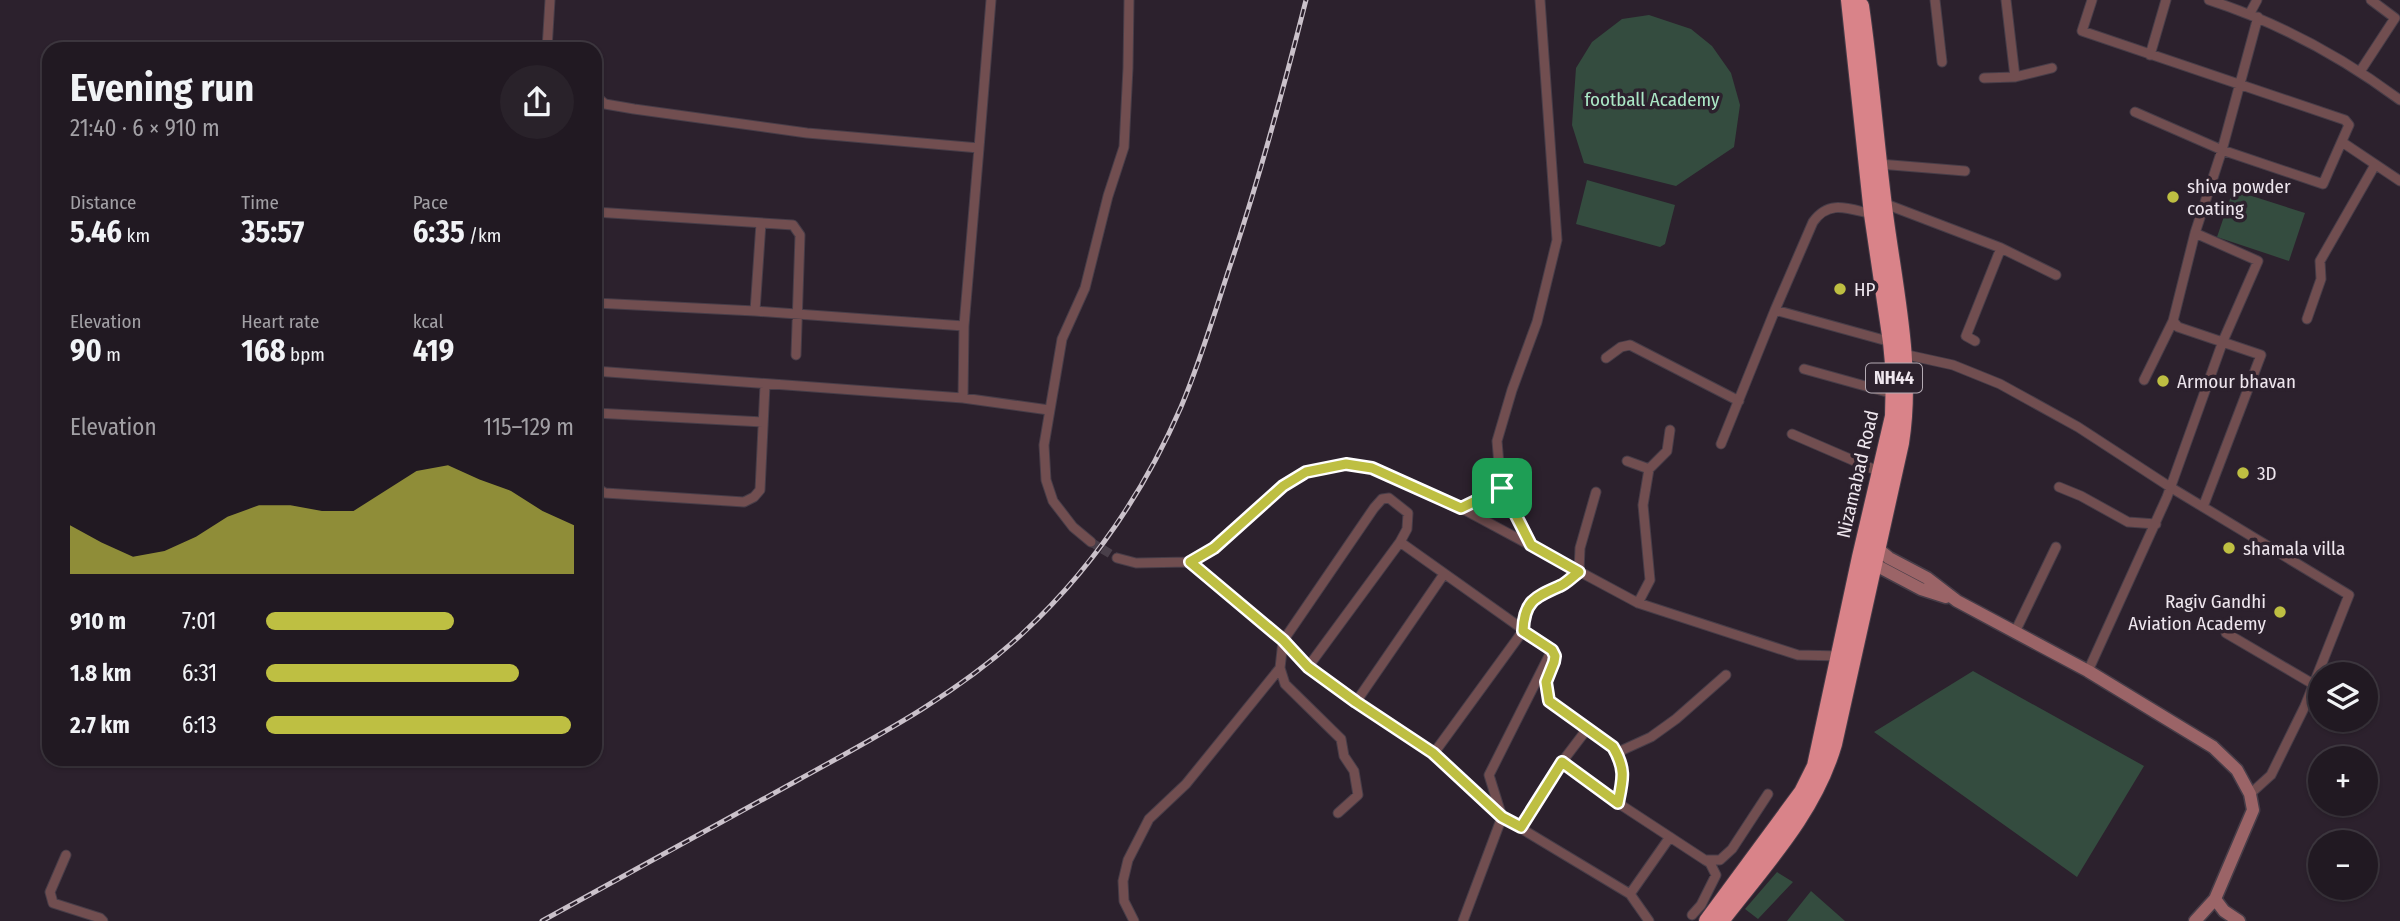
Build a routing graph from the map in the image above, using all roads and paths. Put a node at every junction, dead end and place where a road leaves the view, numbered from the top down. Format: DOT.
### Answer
graph roads {
  1 [pos="550,0"];
  2 [pos="991,0"];
  3 [pos="1129,0"];
  4 [pos="1540,0"];
  5 [pos="1849,0"];
  6 [pos="1860,0"];
  7 [pos="1935,0"];
  8 [pos="2006,0"];
  9 [pos="2092,0"];
  10 [pos="2166,0"];
  11 [pos="2209,0"];
  12 [pos="2257,0"];
  13 [pos="2371,0"];
  14 [pos="2254,15"];
  15 [pos="547,42"];
  16 [pos="2150,55"];
  17 [pos="1942,62"];
  18 [pos="2052,68"];
  19 [pos="2361,70"];
  20 [pos="2015,77"];
  21 [pos="1984,78"];
  22 [pos="2238,85"];
  23 [pos="2400,100"];
  24 [pos="602,101"];
  25 [pos="2135,112"];
  26 [pos="2342,142"];
  27 [pos="979,148"];
  28 [pos="2222,150"];
  29 [pos="1879,164"];
  30 [pos="2375,165"];
  31 [pos="1965,171"];
  32 [pos="2400,181"];
  33 [pos="1878,209"];
  34 [pos="602,212"];
  35 [pos="761,223"];
  36 [pos="2195,233"];
  37 [pos="2001,248"];
  38 [pos="2056,275"];
  39 [pos="602,303"];
  40 [pos="1775,310"];
  41 [pos="755,311"];
  42 [pos="797,314"];
  43 [pos="2307,319"];
  44 [pos="2173,321"];
  45 [pos="964,326"];
  46 [pos="1975,341"];
  47 [pos="2223,341"];
  48 [pos="1891,342"];
  49 [pos="1903,354"];
  50 [pos="796,355"];
  51 [pos="1606,358"];
  52 [pos="1804,369"];
  53 [pos="602,372"];
  54 [pos="2144,380"];
  55 [pos="765,385"];
  56 [pos="1894,394"];
  57 [pos="963,398"];
  58 [pos="1739,401"];
  59 [pos="1049,410"];
  60 [pos="602,413"];
  61 [pos="763,422"];
  62 [pos="1670,430"];
  63 [pos="1792,434"];
  64 [pos="1721,444"];
  65 [pos="1627,461"];
  66 [pos="1649,469"];
  67 [pos="1880,472"];
  68 [pos="2059,487"];
  69 [pos="2170,487"];
  70 [pos="1502,488"];
  71 [pos="602,492"];
  72 [pos="1596,492"];
  73 [pos="2203,506"];
  74 [pos="1461,508"];
  75 [pos="2155,524"];
  76 [pos="1091,541"];
  77 [pos="1400,542"];
  78 [pos="1531,545"];
  79 [pos="2056,547"];
  80 [pos="1870,557"];
  81 [pos="1116,558"];
  82 [pos="1190,562"];
  83 [pos="1579,572"];
  84 [pos="1444,574"];
  85 [pos="1638,603"];
  86 [pos="1523,631"];
  87 [pos="2015,632"];
  88 [pos="2226,633"];
  89 [pos="1283,640"];
  90 [pos="1552,650"];
  91 [pos="1840,656"];
  92 [pos="2322,662"];
  93 [pos="1308,667"];
  94 [pos="1280,668"];
  95 [pos="2088,671"];
  96 [pos="1726,675"];
  97 [pos="2308,681"];
  98 [pos="2308,698"];
  99 [pos="1356,702"];
  100 [pos="1587,729"];
  101 [pos="1433,753"];
  102 [pos="1616,753"];
  103 [pos="1562,762"];
  104 [pos="1769,794"];
  105 [pos="2250,794"];
  106 [pos="1618,803"];
  107 [pos="1338,813"];
  108 [pos="1502,817"];
  109 [pos="1521,827"];
  110 [pos="1670,837"];
  111 [pos="66,855"];
  112 [pos="1705,860"];
  113 [pos="1630,894"];
  114 [pos="2212,904"];
  115 [pos="1700,918"];
  116 [pos="103,921"];
  117 [pos="1134,921"];
  118 [pos="1463,921"];
  119 [pos="1649,921"];
  120 [pos="1721,921"];
  121 [pos="2195,921"];
  122 [pos="2231,921"];
  123 [pos="2239,921"];
  1 -- 15 [label="street"];
  2 -- 27 [label="street"];
  3 -- 59 [label="street"];
  4 -- 70 [label="street"];
  5 -- 33 [label="highway, Nizamabad Road / NH44"];
  6 -- 29 [label="highway, Nizamabad Road / NH44"];
  7 -- 17 [label="street"];
  8 -- 20 [label="street"];
  9 -- 16 [label="street"];
  10 -- 16 [label="street"];
  11 -- 14 [label="street"];
  12 -- 14 [label="street"];
  13 -- 19 [label="street"];
  14 -- 19 [label="street"];
  14 -- 22 [label="street"];
  16 -- 22 [label="street"];
  18 -- 20 [label="street"];
  19 -- 23 [label="street"];
  20 -- 21 [label="street"];
  22 -- 26 [label="street"];
  22 -- 28 [label="street"];
  24 -- 27 [label="street"];
  25 -- 28 [label="street"];
  26 -- 28 [label="street"];
  26 -- 30 [label="street"];
  27 -- 45 [label="street"];
  28 -- 36 [label="street"];
  29 -- 31 [label="street"];
  29 -- 33 [label="highway, Nizamabad Road / NH44"];
  30 -- 32 [label="street"];
  30 -- 43 [label="street"];
  33 -- 37 [label="street"];
  33 -- 40 [label="street"];
  33 -- 48 [label="highway, Nizamabad Road / NH44"];
  33 -- 49 [label="highway, Nizamabad Road / NH44"];
  34 -- 35 [label="street"];
  35 -- 41 [label="street"];
  35 -- 42 [label="street"];
  36 -- 44 [label="street"];
  36 -- 47 [label="street"];
  37 -- 38 [label="street"];
  37 -- 46 [label="street"];
  39 -- 41 [label="street"];
  40 -- 48 [label="street"];
  40 -- 58 [label="street"];
  41 -- 42 [label="street"];
  42 -- 45 [label="street"];
  42 -- 50 [label="street"];
  44 -- 47 [label="street"];
  44 -- 54 [label="street"];
  45 -- 57 [label="street"];
  47 -- 69 [label="street"];
  47 -- 73 [label="street"];
  48 -- 56 [label="highway, Nizamabad Road / NH44"];
  49 -- 69 [label="street"];
  49 -- 80 [label="highway, Nizamabad Road / NH44"];
  51 -- 58 [label="street"];
  52 -- 56 [label="street"];
  53 -- 55 [label="street"];
  55 -- 57 [label="street"];
  55 -- 61 [label="street"];
  56 -- 67 [label="highway, Nizamabad Road / NH44"];
  57 -- 59 [label="street"];
  58 -- 64 [label="street"];
  59 -- 76 [label="street"];
  60 -- 61 [label="street"];
  61 -- 71 [label="street"];
  62 -- 66 [label="street"];
  63 -- 67 [label="street"];
  65 -- 66 [label="street"];
  66 -- 85 [label="street"];
  67 -- 80 [label="highway, Nizamabad Road / NH44"];
  68 -- 75 [label="street"];
  69 -- 73 [label="street"];
  69 -- 75 [label="street"];
  70 -- 74 [label="street"];
  70 -- 78 [label="street"];
  72 -- 83 [label="street"];
  73 -- 92 [label="street"];
  74 -- 78 [label="street"];
  74 -- 82 [label="street"];
  75 -- 95 [label="street"];
  77 -- 84 [label="street"];
  77 -- 89 [label="street"];
  77 -- 93 [label="street"];
  78 -- 83 [label="street"];
  79 -- 87 [label="street"];
  80 -- 87 [label="main road"];
  80 -- 91 [label="highway, Nizamabad Road / NH44"];
  80 -- 120 [label="highway, Nizamabad Road / NH44"];
  81 -- 82 [label="street"];
  82 -- 89 [label="street"];
  83 -- 85 [label="street"];
  83 -- 86 [label="street"];
  84 -- 86 [label="street"];
  84 -- 99 [label="street"];
  85 -- 91 [label="street"];
  86 -- 90 [label="street"];
  86 -- 101 [label="street"];
  87 -- 95 [label="main road"];
  88 -- 97 [label="street"];
  89 -- 93 [label="street"];
  89 -- 94 [label="street"];
  90 -- 100 [label="street"];
  90 -- 108 [label="street"];
  91 -- 115 [label="highway, Nizamabad Road / NH44"];
  93 -- 99 [label="street"];
  94 -- 107 [label="street"];
  94 -- 117 [label="street"];
  95 -- 105 [label="main road"];
  96 -- 102 [label="street"];
  98 -- 105 [label="street"];
  99 -- 101 [label="street"];
  100 -- 102 [label="street"];
  100 -- 103 [label="street"];
  101 -- 108 [label="street"];
  102 -- 106 [label="street"];
  103 -- 106 [label="street"];
  103 -- 109 [label="street"];
  104 -- 112 [label="street"];
  105 -- 114 [label="main road"];
  106 -- 110 [label="street"];
  108 -- 109 [label="street"];
  108 -- 118 [label="street"];
  109 -- 113 [label="street"];
  110 -- 112 [label="street"];
  110 -- 113 [label="street"];
  111 -- 116 [label="street"];
  112 -- 115 [label="street"];
  113 -- 119 [label="street"];
  114 -- 121 [label="main road"];
  114 -- 122 [label="main road"];
  114 -- 123 [label="main road"];
}
